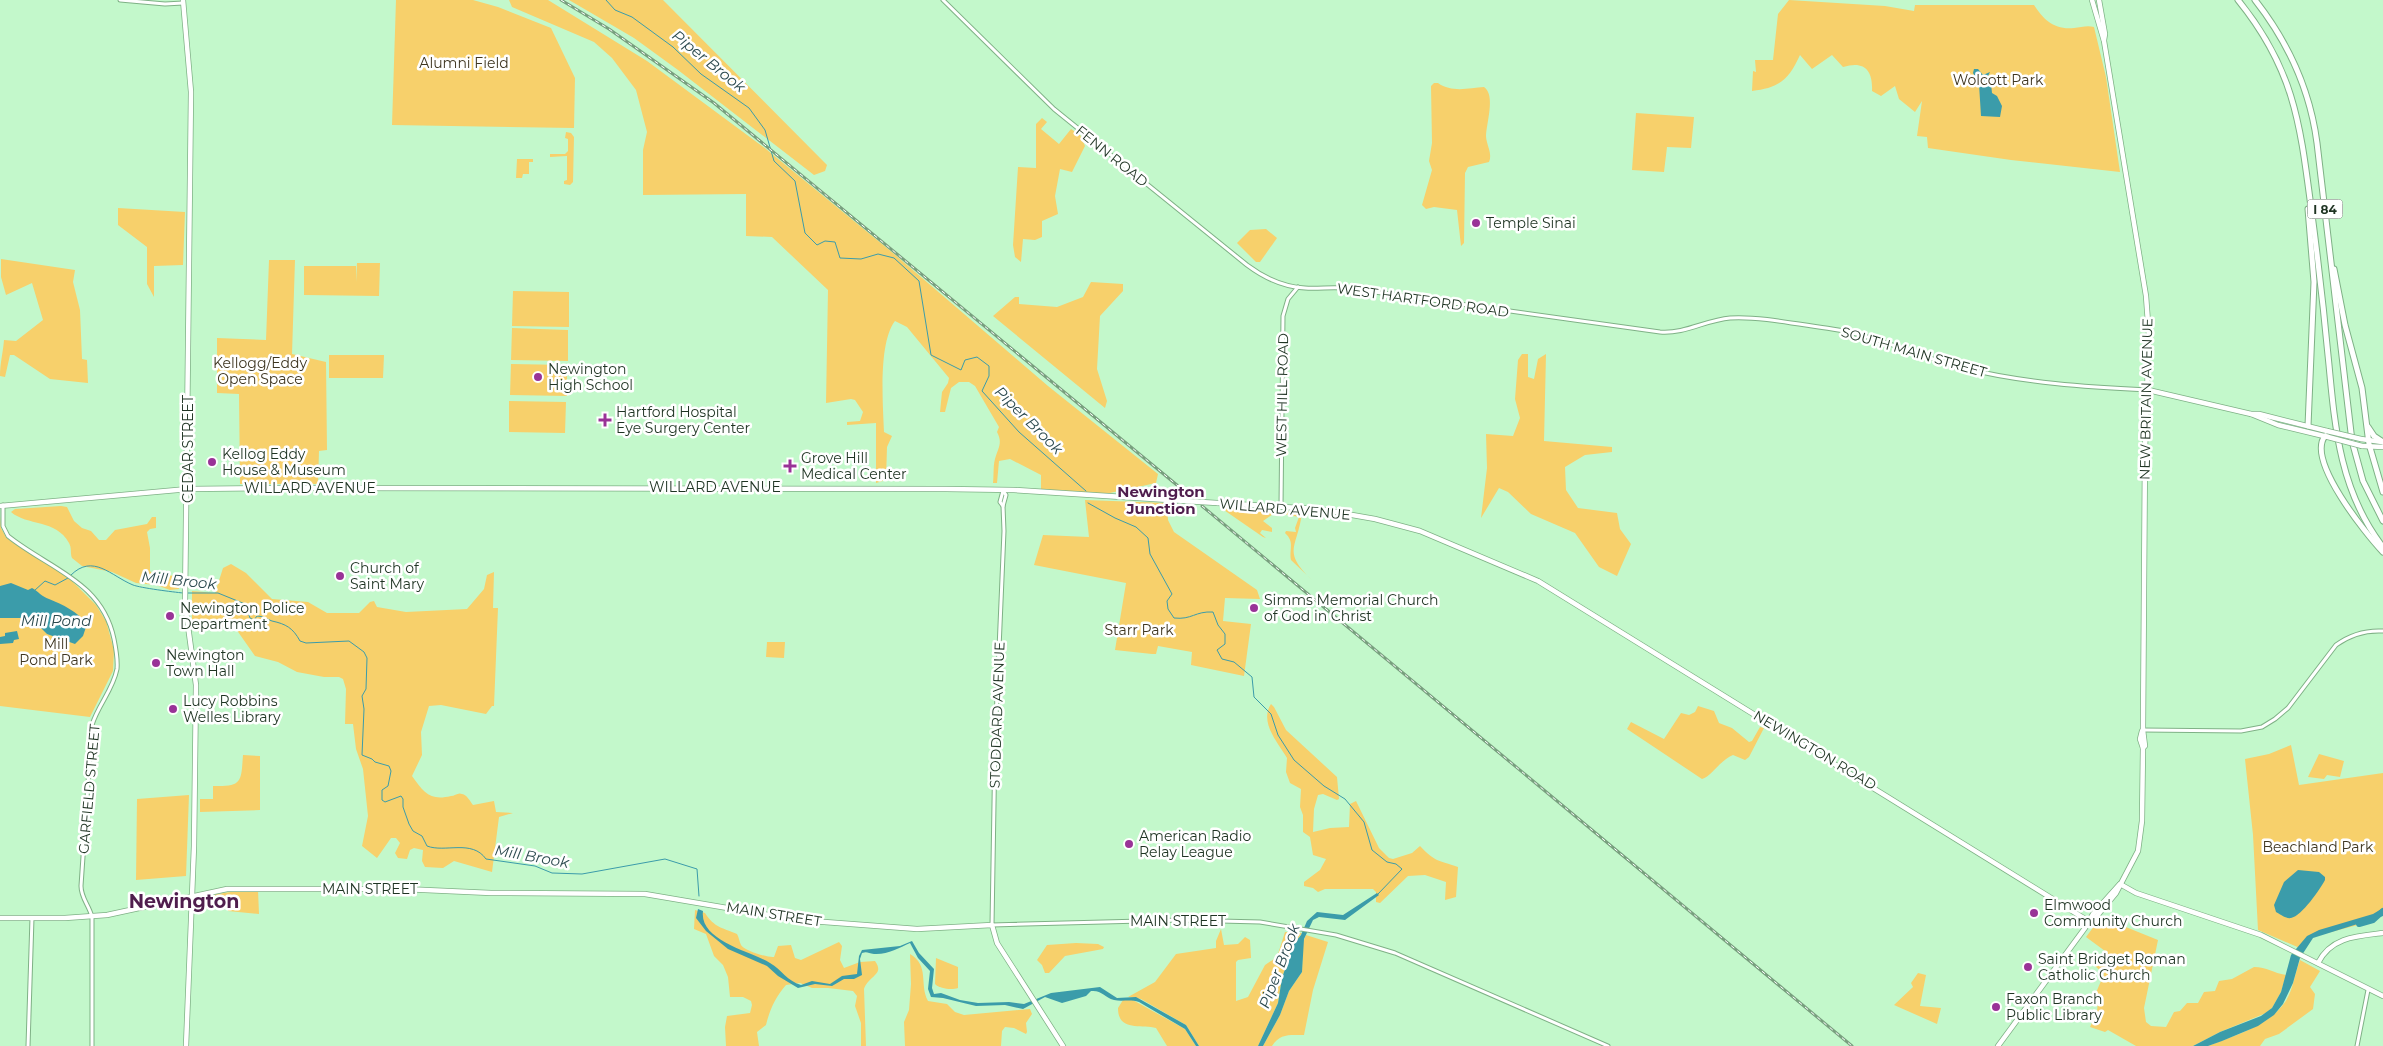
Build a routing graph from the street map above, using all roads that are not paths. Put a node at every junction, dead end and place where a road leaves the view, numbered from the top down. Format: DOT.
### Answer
graph roads {
  1 [pos="120,0"];
  2 [pos="943,0"];
  3 [pos="2092,0"];
  4 [pos="2099,0"];
  5 [pos="2238,0"];
  6 [pos="183,2"];
  7 [pos="2257,2"];
  8 [pos="2104,41"];
  9 [pos="2308,188"];
  10 [pos="2331,260"];
  11 [pos="1298,287"];
  12 [pos="1548,317"];
  13 [pos="2148,390"];
  14 [pos="2251,414"];
  15 [pos="2275,418"];
  16 [pos="2292,422"];
  17 [pos="2274,424"];
  18 [pos="2367,425"];
  19 [pos="2308,426"];
  20 [pos="2290,428"];
  21 [pos="2334,433"];
  22 [pos="2327,435"];
  23 [pos="2369,440"];
  24 [pos="2383,442"];
  25 [pos="2370,447"];
  26 [pos="2383,447"];
  27 [pos="188,489"];
  28 [pos="1003,490"];
  29 [pos="2383,492"];
  30 [pos="1,505"];
  31 [pos="1281,506"];
  32 [pos="2383,521"];
  33 [pos="2383,547"];
  34 [pos="2383,552"];
  35 [pos="1538,581"];
  36 [pos="2383,631"];
  37 [pos="2143,730"];
  38 [pos="2120,884"];
  39 [pos="190,897"];
  40 [pos="92,917"];
  41 [pos="0,918"];
  42 [pos="32,918"];
  43 [pos="2090,922"];
  44 [pos="992,924"];
  45 [pos="2383,933"];
  46 [pos="2318,963"];
  47 [pos="2368,990"];
  48 [pos="2383,996"];
  49 [pos="28,1046"];
  50 [pos="92,1046"];
  51 [pos="186,1046"];
  52 [pos="1063,1046"];
  53 [pos="1608,1046"];
  54 [pos="1998,1046"];
  55 [pos="2357,1046"];
  1 -- 6 [label="street"];
  2 -- 11 [label="street, FENN ROAD"];
  3 -- 8 [label="main road, NEW BRITAIN AVENUE"];
  4 -- 8 [label="main road, NEW BRITAIN AVENUE"];
  5 -- 9 [label="highway, I 84"];
  6 -- 27 [label="main road, CEDAR STREET"];
  7 -- 10 [label="highway, I 84"];
  8 -- 13 [label="main road, NEW BRITAIN AVENUE"];
  9 -- 19 [label="highway"];
  9 -- 33 [label="highway, I 84"];
  10 -- 18 [label="highway"];
  10 -- 32 [label="highway, I 84"];
  11 -- 12 [label="street, WEST HARTFORD ROAD"];
  11 -- 31 [label="street, WEST HILL ROAD"];
  12 -- 13 [label="street, SOUTH MAIN STREET"];
  13 -- 14 [label="main road, SOUTH MAIN STREET"];
  13 -- 37 [label="main road, NEW BRITAIN AVENUE"];
  14 -- 15 [label="main road, SOUTH MAIN STREET"];
  14 -- 17 [label="main road, SOUTH MAIN STREET"];
  15 -- 16 [label="main road, SOUTH MAIN STREET"];
  15 -- 17 [label="main road"];
  16 -- 19 [label="main road, SOUTH MAIN STREET"];
  16 -- 20 [label="main road"];
  17 -- 20 [label="main road, SOUTH MAIN STREET"];
  18 -- 23 [label="highway"];
  18 -- 24 [label="highway"];
  19 -- 22 [label="main road, SOUTH MAIN STREET"];
  20 -- 22 [label="main road, SOUTH MAIN STREET"];
  21 -- 22 [label="highway, bridge"];
  21 -- 23 [label="main road, bridge"];
  22 -- 25 [label="main road, SOUTH MAIN STREET, bridge"];
  22 -- 34 [label="highway"];
  23 -- 24 [label="main road"];
  23 -- 25 [label="highway"];
  25 -- 26 [label="main road, SOUTH MAIN STREET"];
  25 -- 29 [label="highway"];
  27 -- 28 [label="main road, WILLARD AVENUE"];
  27 -- 30 [label="main road, WILLARD AVENUE"];
  27 -- 39 [label="main road, CEDAR STREET"];
  28 -- 31 [label="main road, WILLARD AVENUE, bridge"];
  28 -- 44 [label="street, STODDARD AVENUE"];
  30 -- 40 [label="street, GARFIELD STREET"];
  31 -- 35 [label="main road, WILLARD AVENUE"];
  35 -- 43 [label="main road, NEWINGTON ROAD"];
  36 -- 37 [label="street"];
  37 -- 38 [label="main road, NEW BRITAIN AVENUE"];
  38 -- 43 [label="main road, NEW BRITAIN AVENUE"];
  38 -- 46 [label="main road"];
  39 -- 40 [label="main road, MAIN STREET"];
  39 -- 44 [label="main road, MAIN STREET"];
  39 -- 51 [label="main road, CEDAR STREET"];
  40 -- 42 [label="main road, MAIN STREET"];
  40 -- 50 [label="street"];
  41 -- 42 [label="main road, MAIN STREET"];
  42 -- 49 [label="street"];
  43 -- 54 [label="main road, NEW BRITAIN AVENUE"];
  44 -- 52 [label="main road"];
  44 -- 53 [label="street, MAIN STREET"];
  45 -- 46 [label="main road"];
  46 -- 47 [label="main road"];
  47 -- 48 [label="main road"];
  47 -- 55 [label="street"];
}
